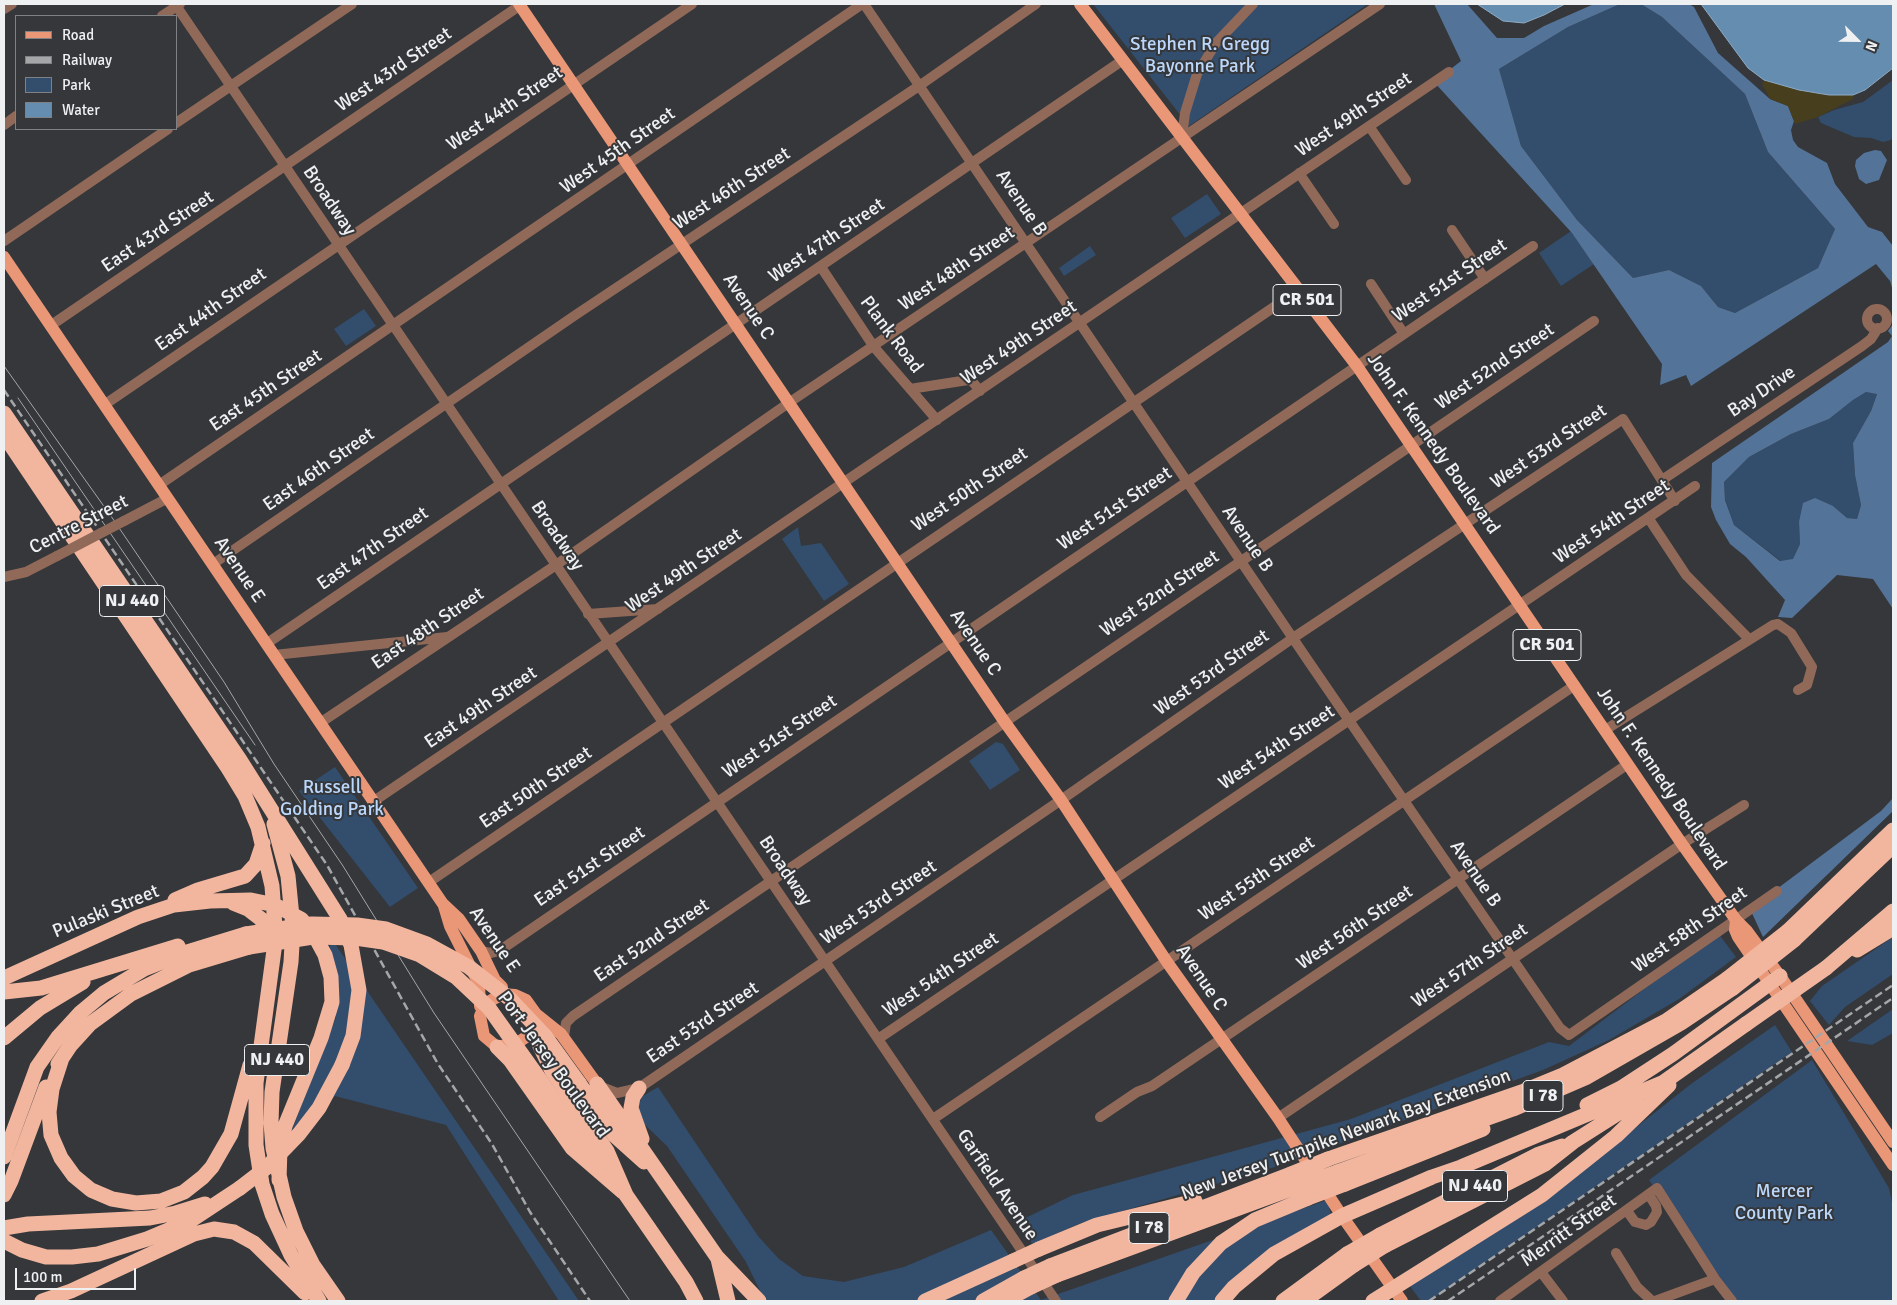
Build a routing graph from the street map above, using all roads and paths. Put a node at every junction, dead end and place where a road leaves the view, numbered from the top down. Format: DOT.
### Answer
graph roads {
  1 [pos="12,4"];
  2 [pos="352,4"];
  3 [pos="520,4"];
  4 [pos="692,4"];
  5 [pos="863,4"];
  6 [pos="1036,4"];
  7 [pos="1080,4"];
  8 [pos="1253,4"];
  9 [pos="1380,4"];
  10 [pos="177,5"];
  11 [pos="4,9"];
  12 [pos="163,15"];
  13 [pos="1123,60"];
  14 [pos="1449,72"];
  15 [pos="573,84"];
  16 [pos="230,86"];
  17 [pos="919,86"];
  18 [pos="15,117"];
  19 [pos="178,122"];
  20 [pos="4,125"];
  21 [pos="1369,126"];
  22 [pos="167,130"];
  23 [pos="1182,137"];
  24 [pos="972,162"];
  25 [pos="628,165"];
  26 [pos="285,166"];
  27 [pos="1300,174"];
  28 [pos="1406,180"];
  29 [pos="1240,214"];
  30 [pos="1334,224"];
  31 [pos="1452,230"];
  32 [pos="4,241"];
  33 [pos="1027,242"];
  34 [pos="681,243"];
  35 [pos="338,244"];
  36 [pos="1533,246"];
  37 [pos="4,257"];
  38 [pos="820,267"];
  39 [pos="1484,279"];
  40 [pos="1371,284"];
  41 [pos="1299,290"];
  42 [pos="1594,321"];
  43 [pos="1081,322"];
  44 [pos="736,323"];
  45 [pos="393,325"];
  46 [pos="50,326"];
  47 [pos="1878,328"];
  48 [pos="1404,334"];
  49 [pos="874,347"];
  50 [pos="1357,366"];
  51 [pos="910,389"];
  52 [pos="980,391"];
  53 [pos="1134,401"];
  54 [pos="790,402"];
  55 [pos="446,404"];
  56 [pos="104,405"];
  57 [pos="4,413"];
  58 [pos="938,420"];
  59 [pos="4,435"];
  60 [pos="1411,445"];
  61 [pos="1662,480"];
  62 [pos="1188,481"];
  63 [pos="844,483"];
  64 [pos="500,484"];
  65 [pos="159,485"];
  66 [pos="1695,486"];
  67 [pos="168,498"];
  68 [pos="1674,501"];
  69 [pos="1649,518"];
  70 [pos="1466,524"];
  71 [pos="1241,560"];
  72 [pos="897,561"];
  73 [pos="213,564"];
  74 [pos="556,565"];
  75 [pos="4,577"];
  76 [pos="1520,606"];
  77 [pos="659,609"];
  78 [pos="588,614"];
  79 [pos="448,637"];
  80 [pos="1293,638"];
  81 [pos="1749,639"];
  82 [pos="951,642"];
  83 [pos="266,644"];
  84 [pos="609,644"];
  85 [pos="274,655"];
  86 [pos="1575,685"];
  87 [pos="1798,690"];
  88 [pos="1349,720"];
  89 [pos="1004,721"];
  90 [pos="320,723"];
  91 [pos="662,723"];
  92 [pos="1605,730"];
  93 [pos="1628,764"];
  94 [pos="258,790"];
  95 [pos="1060,800"];
  96 [pos="1404,800"];
  97 [pos="374,802"];
  98 [pos="717,802"];
  99 [pos="1744,805"];
  100 [pos="1893,830"];
  101 [pos="263,843"];
  102 [pos="1682,844"];
  103 [pos="1893,846"];
  104 [pos="1458,879"];
  105 [pos="1852,879"];
  106 [pos="1114,880"];
  107 [pos="428,882"];
  108 [pos="771,882"];
  109 [pos="1777,891"];
  110 [pos="228,901"];
  111 [pos="443,904"];
  112 [pos="275,905"];
  113 [pos="156,910"];
  114 [pos="1893,911"];
  115 [pos="292,913"];
  116 [pos="1736,920"];
  117 [pos="1893,928"];
  118 [pos="248,941"];
  119 [pos="293,941"];
  120 [pos="320,946"];
  121 [pos="274,950"];
  122 [pos="481,952"];
  123 [pos="1511,958"];
  124 [pos="824,961"];
  125 [pos="1167,962"];
  126 [pos="118,964"];
  127 [pos="1826,968"];
  128 [pos="4,978"];
  129 [pos="1775,979"];
  130 [pos="1730,983"];
  131 [pos="4,992"];
  132 [pos="515,995"];
  133 [pos="268,996"];
  134 [pos="1623,997"];
  135 [pos="536,1014"];
  136 [pos="480,1016"];
  137 [pos="537,1030"];
  138 [pos="564,1037"];
  139 [pos="4,1038"];
  140 [pos="878,1039"];
  141 [pos="1221,1040"];
  142 [pos="505,1046"];
  143 [pos="62,1058"];
  144 [pos="1698,1059"];
  145 [pos="552,1070"];
  146 [pos="1662,1083"];
  147 [pos="596,1084"];
  148 [pos="912,1087"];
  149 [pos="639,1088"];
  150 [pos="1100,1117"];
  151 [pos="1278,1118"];
  152 [pos="933,1119"];
  153 [pos="1886,1139"];
  154 [pos="607,1151"];
  155 [pos="4,1157"];
  156 [pos="1893,1165"];
  157 [pos="657,1172"];
  158 [pos="1432,1176"];
  159 [pos="279,1180"];
  160 [pos="1300,1186"];
  161 [pos="240,1188"];
  162 [pos="1247,1190"];
  163 [pos="1653,1191"];
  164 [pos="626,1194"];
  165 [pos="4,1195"];
  166 [pos="1627,1211"];
  167 [pos="1342,1216"];
  168 [pos="4,1228"];
  169 [pos="4,1241"];
  170 [pos="1616,1253"];
  171 [pos="717,1257"];
  172 [pos="1350,1260"];
  173 [pos="1054,1271"];
  174 [pos="1541,1272"];
  175 [pos="1715,1279"];
  176 [pos="686,1282"];
  177 [pos="1028,1282"];
  178 [pos="1393,1288"];
  179 [pos="42,1301"];
  180 [pos="313,1301"];
  181 [pos="319,1301"];
  182 [pos="338,1301"];
  183 [pos="696,1301"];
  184 [pos="709,1301"];
  185 [pos="728,1301"];
  186 [pos="759,1301"];
  187 [pos="925,1301"];
  188 [pos="983,1301"];
  189 [pos="1005,1301"];
  190 [pos="1056,1301"];
  191 [pos="1176,1301"];
  192 [pos="1222,1301"];
  193 [pos="1283,1301"];
  194 [pos="1304,1301"];
  195 [pos="1373,1301"];
  196 [pos="1402,1301"];
  197 [pos="1500,1301"];
  198 [pos="1563,1301"];
  199 [pos="1653,1301"];
  200 [pos="1732,1301"];
  1 -- 11 [label="street"];
  2 -- 16 [label="street"];
  3 -- 15 [label="main road, Avenue C"];
  3 -- 26 [label="street, West 43rd Street"];
  4 -- 15 [label="street, West 44th Street"];
  5 -- 17 [label="street, Avenue B"];
  5 -- 25 [label="street, West 45th Street"];
  6 -- 17 [label="street, West 46th Street"];
  7 -- 13 [label="main road, John F. Kennedy Boulevard / CR 501"];
  8 -- 23 [label="street"];
  9 -- 23 [label="street, West 48th Street"];
  10 -- 12 [label="street"];
  10 -- 16 [label="street, Broadway"];
  13 -- 23 [label="main road, John F. Kennedy Boulevard / CR 501"];
  13 -- 24 [label="street, West 47th Street"];
  14 -- 21 [label="street, West 49th Street"];
  15 -- 25 [label="main road, Avenue C"];
  15 -- 35 [label="street, West 44th Street"];
  16 -- 19 [label="street"];
  16 -- 26 [label="street, Broadway"];
  17 -- 24 [label="street, Avenue B"];
  17 -- 34 [label="street, West 46th Street"];
  18 -- 20 [label="street"];
  21 -- 27 [label="street, West 49th Street"];
  21 -- 28 [label="street"];
  22 -- 32 [label="street"];
  23 -- 29 [label="main road, John F. Kennedy Boulevard / CR 501"];
  23 -- 33 [label="street, West 48th Street"];
  24 -- 33 [label="street, Avenue B"];
  24 -- 38 [label="street, West 47th Street"];
  25 -- 34 [label="main road, Avenue C"];
  25 -- 45 [label="street, West 45th Street"];
  26 -- 35 [label="street, Broadway"];
  26 -- 46 [label="street, East 43rd Street"];
  27 -- 29 [label="street, West 49th Street"];
  27 -- 30 [label="street"];
  29 -- 41 [label="main road, John F. Kennedy Boulevard / CR 501"];
  29 -- 43 [label="street, West 49th Street"];
  31 -- 39 [label="street"];
  33 -- 43 [label="street, Avenue B"];
  33 -- 49 [label="street, West 48th Street"];
  34 -- 44 [label="main road, Avenue C"];
  34 -- 55 [label="street, West 46th Street"];
  35 -- 45 [label="street, Broadway"];
  35 -- 56 [label="street, East 44th Street"];
  36 -- 39 [label="street, West 51st Street"];
  37 -- 46 [label="main road, Avenue E"];
  38 -- 44 [label="street, West 47th Street"];
  38 -- 49 [label="street, Plank Road"];
  39 -- 48 [label="street, West 51st Street"];
  40 -- 48 [label="street"];
  41 -- 50 [label="main road, John F. Kennedy Boulevard / CR 501"];
  41 -- 53 [label="street, West 50th Street"];
  42 -- 60 [label="street, West 52nd Street"];
  43 -- 52 [label="street, West 49th Street"];
  43 -- 53 [label="street, Avenue B"];
  44 -- 54 [label="main road, Avenue C"];
  44 -- 64 [label="street, West 47th Street"];
  45 -- 55 [label="street, Broadway"];
  45 -- 65 [label="street, East 45th Street"];
  46 -- 56 [label="main road, Avenue E"];
  47 -- 61 [label="street, Bay Drive"];
  48 -- 50 [label="street, West 51st Street"];
  49 -- 51 [label="street, Plank Road"];
  49 -- 54 [label="street, West 48th Street"];
  50 -- 60 [label="main road, John F. Kennedy Boulevard / CR 501"];
  50 -- 62 [label="street, West 51st Street"];
  51 -- 52 [label="street"];
  51 -- 58 [label="street, Plank Road"];
  52 -- 58 [label="street, West 49th Street"];
  53 -- 62 [label="street, Avenue B"];
  53 -- 72 [label="street, West 50th Street"];
  54 -- 63 [label="main road, Avenue C"];
  54 -- 74 [label="street, West 48th Street"];
  55 -- 64 [label="street, Broadway"];
  55 -- 73 [label="street, East 46th Street"];
  56 -- 65 [label="main road, Avenue E"];
  57 -- 94 [label="highway, NJ 440"];
  58 -- 63 [label="street, West 49th Street"];
  59 -- 101 [label="highway, NJ 440"];
  60 -- 70 [label="main road, John F. Kennedy Boulevard / CR 501"];
  60 -- 71 [label="street, West 52nd Street"];
  61 -- 68 [label="street"];
  61 -- 70 [label="street, West 53rd Street"];
  62 -- 71 [label="street, Avenue B"];
  62 -- 82 [label="street, West 51st Street"];
  63 -- 72 [label="main road, Avenue C"];
  63 -- 77 [label="street, West 49th Street"];
  64 -- 74 [label="street, Broadway"];
  64 -- 83 [label="street, East 47th Street"];
  65 -- 67 [label="main road, Avenue E"];
  66 -- 68 [label="street, West 54th Street"];
  67 -- 73 [label="main road, Avenue E"];
  67 -- 75 [label="street, Centre Street, bridge"];
  68 -- 69 [label="street, West 54th Street"];
  69 -- 76 [label="street, West 54th Street"];
  69 -- 81 [label="street"];
  70 -- 76 [label="main road, John F. Kennedy Boulevard / CR 501"];
  70 -- 80 [label="street, West 53rd Street"];
  71 -- 80 [label="street, Avenue B"];
  71 -- 89 [label="street, West 52nd Street"];
  72 -- 82 [label="main road, Avenue C"];
  72 -- 91 [label="street, West 50th Street"];
  73 -- 83 [label="main road, Avenue E"];
  74 -- 78 [label="street, Broadway"];
  74 -- 79 [label="street, East 48th Street"];
  76 -- 86 [label="main road, John F. Kennedy Boulevard / CR 501"];
  76 -- 88 [label="street, West 54th Street"];
  77 -- 78 [label="street"];
  77 -- 84 [label="street, West 49th Street"];
  78 -- 84 [label="street, Broadway"];
  79 -- 85 [label="street"];
  79 -- 90 [label="street, East 48th Street"];
  80 -- 88 [label="street, Avenue B"];
  80 -- 95 [label="street, West 53rd Street"];
  81 -- 87 [label="street"];
  81 -- 92 [label="street"];
  82 -- 89 [label="main road, Avenue C"];
  82 -- 98 [label="street, West 51st Street"];
  83 -- 85 [label="main road, Avenue E"];
  84 -- 91 [label="street, Broadway"];
  84 -- 97 [label="street, East 49th Street"];
  85 -- 90 [label="main road, Avenue E"];
  86 -- 92 [label="main road, John F. Kennedy Boulevard / CR 501"];
  86 -- 96 [label="street, West 55th Street"];
  88 -- 96 [label="street, Avenue B"];
  88 -- 106 [label="street, West 54th Street"];
  89 -- 95 [label="main road, Avenue C"];
  89 -- 108 [label="street, West 52nd Street"];
  90 -- 97 [label="main road, Avenue E"];
  91 -- 98 [label="street, Broadway"];
  91 -- 107 [label="street, East 50th Street"];
  92 -- 93 [label="main road, John F. Kennedy Boulevard / CR 501"];
  93 -- 102 [label="main road, John F. Kennedy Boulevard / CR 501"];
  93 -- 104 [label="street, West 56th Street"];
  94 -- 115 [label="highway, NJ 440"];
  94 -- 161 [label="highway, bridge"];
  95 -- 106 [label="main road, Avenue C"];
  95 -- 124 [label="street, West 53rd Street"];
  96 -- 104 [label="street, Avenue B"];
  96 -- 125 [label="street, West 55th Street"];
  97 -- 107 [label="main road, Avenue E"];
  98 -- 108 [label="street, Broadway"];
  98 -- 122 [label="street, East 51st Street"];
  99 -- 102 [label="street, West 57th Street"];
  100 -- 105 [label="highway, New Jersey Turnpike Newark Bay Extension / I 78"];
  101 -- 112 [label="highway, NJ 440"];
  101 -- 113 [label="highway"];
  102 -- 116 [label="main road, John F. Kennedy Boulevard / CR 501"];
  102 -- 123 [label="street, West 57th Street"];
  103 -- 105 [label="highway, New Jersey Turnpike Newark Bay Extension / I 78"];
  104 -- 123 [label="street, Avenue B"];
  104 -- 141 [label="street, West 56th Street"];
  105 -- 130 [label="highway, New Jersey Turnpike Newark Bay Extension / I 78, bridge"];
  106 -- 125 [label="main road, Avenue C"];
  106 -- 140 [label="street, West 54th Street"];
  107 -- 111 [label="main road, Avenue E"];
  108 -- 124 [label="street, Broadway"];
  108 -- 138 [label="street, East 52nd Street"];
  109 -- 116 [label="street, West 58th Street"];
  110 -- 112 [label="highway, Pulaski Street"];
  110 -- 113 [label="highway, Pulaski Street"];
  110 -- 121 [label="highway, Pulaski Street"];
  111 -- 122 [label="main road, Avenue E"];
  111 -- 136 [label="main road, Avenue E"];
  112 -- 115 [label="highway, Pulaski Street"];
  112 -- 121 [label="highway, NJ 440"];
  113 -- 128 [label="highway, Pulaski Street"];
  114 -- 127 [label="highway, NJ 440"];
  115 -- 119 [label="highway, NJ 440"];
  115 -- 120 [label="highway, Pulaski Street"];
  116 -- 129 [label="main road, John F. Kennedy Boulevard / CR 501"];
  116 -- 134 [label="street, West 58th Street"];
  117 -- 127 [label="highway, NJ 440"];
  118 -- 126 [label="highway"];
  118 -- 143 [label="highway, Port Jersey Boulevard"];
  118 -- 155 [label="highway, Port Jersey Boulevard"];
  118 -- 157 [label="highway, Port Jersey Boulevard, bridge"];
  118 -- 164 [label="highway, Port Jersey Boulevard, bridge"];
  119 -- 120 [label="highway"];
  119 -- 121 [label="highway"];
  119 -- 159 [label="highway, NJ 440"];
  120 -- 159 [label="highway, Pulaski Street"];
  121 -- 133 [label="highway, NJ 440"];
  122 -- 132 [label="main road, Avenue E"];
  123 -- 134 [label="street, Avenue B"];
  123 -- 151 [label="street, West 57th Street"];
  124 -- 140 [label="street, Broadway"];
  124 -- 149 [label="street, East 53rd Street"];
  125 -- 141 [label="main road, Avenue C"];
  125 -- 152 [label="street, West 55th Street"];
  126 -- 131 [label="highway"];
  126 -- 139 [label="highway"];
  127 -- 144 [label="highway, NJ 440, bridge"];
  129 -- 153 [label="main road, John F. Kennedy Boulevard / CR 501"];
  129 -- 158 [label="highway"];
  130 -- 160 [label="highway, New Jersey Turnpike Newark Bay Extension / I 78, bridge"];
  130 -- 160 [label="highway, New Jersey Turnpike Newark Bay Extension / I 78, bridge"];
  132 -- 135 [label="main road"];
  132 -- 136 [label="main road"];
  133 -- 143 [label="highway"];
  133 -- 181 [label="highway, NJ 440"];
  135 -- 137 [label="main road"];
  135 -- 138 [label="main road"];
  136 -- 142 [label="main road"];
  137 -- 142 [label="main road"];
  137 -- 145 [label="highway"];
  138 -- 147 [label="main road"];
  140 -- 148 [label="street, Broadway"];
  141 -- 150 [label="street, West 56th Street"];
  141 -- 151 [label="main road, Avenue C"];
  142 -- 145 [label="highway"];
  142 -- 164 [label="highway"];
  143 -- 165 [label="highway, Port Jersey Boulevard"];
  144 -- 146 [label="highway, NJ 440"];
  144 -- 178 [label="highway"];
  145 -- 154 [label="highway"];
  146 -- 158 [label="highway"];
  146 -- 172 [label="highway, NJ 440, bridge"];
  147 -- 149 [label="street, East 53rd Street"];
  147 -- 157 [label="highway"];
  148 -- 152 [label="street, Garfield Avenue"];
  149 -- 157 [label="highway"];
  151 -- 167 [label="main road, Avenue C"];
  152 -- 190 [label="street, Garfield Avenue"];
  153 -- 156 [label="main road, John F. Kennedy Boulevard / CR 501"];
  154 -- 157 [label="highway"];
  154 -- 164 [label="highway"];
  157 -- 171 [label="highway"];
  158 -- 167 [label="highway"];
  159 -- 182 [label="highway, NJ 440"];
  160 -- 162 [label="highway, New Jersey Turnpike Newark Bay Extension / I 78"];
  160 -- 173 [label="highway, New Jersey Turnpike Newark Bay Extension / I 78"];
  160 -- 191 [label="highway"];
  161 -- 168 [label="highway"];
  161 -- 169 [label="highway"];
  162 -- 173 [label="highway, New Jersey Turnpike Newark Bay Extension / I 78"];
  162 -- 187 [label="highway, bridge"];
  163 -- 166 [label="street, Merritt Street"];
  163 -- 166 [label="street"];
  163 -- 175 [label="street"];
  164 -- 176 [label="highway"];
  166 -- 174 [label="street, Merritt Street"];
  167 -- 178 [label="main road, Avenue C"];
  167 -- 192 [label="highway"];
  170 -- 199 [label="street"];
  171 -- 185 [label="highway"];
  171 -- 186 [label="highway"];
  172 -- 193 [label="highway, NJ 440"];
  172 -- 194 [label="highway, NJ 440"];
  173 -- 177 [label="highway, New Jersey Turnpike Newark Bay Extension / I 78, bridge"];
  174 -- 197 [label="street, Merritt Street"];
  174 -- 198 [label="street"];
  175 -- 199 [label="street"];
  175 -- 200 [label="street"];
  176 -- 183 [label="highway"];
  176 -- 184 [label="highway"];
  177 -- 188 [label="highway, New Jersey Turnpike Newark Bay Extension / I 78"];
  177 -- 189 [label="highway, New Jersey Turnpike Newark Bay Extension / I 78"];
  178 -- 195 [label="highway"];
  178 -- 196 [label="main road, Avenue C"];
  179 -- 180 [label="highway"];
}
